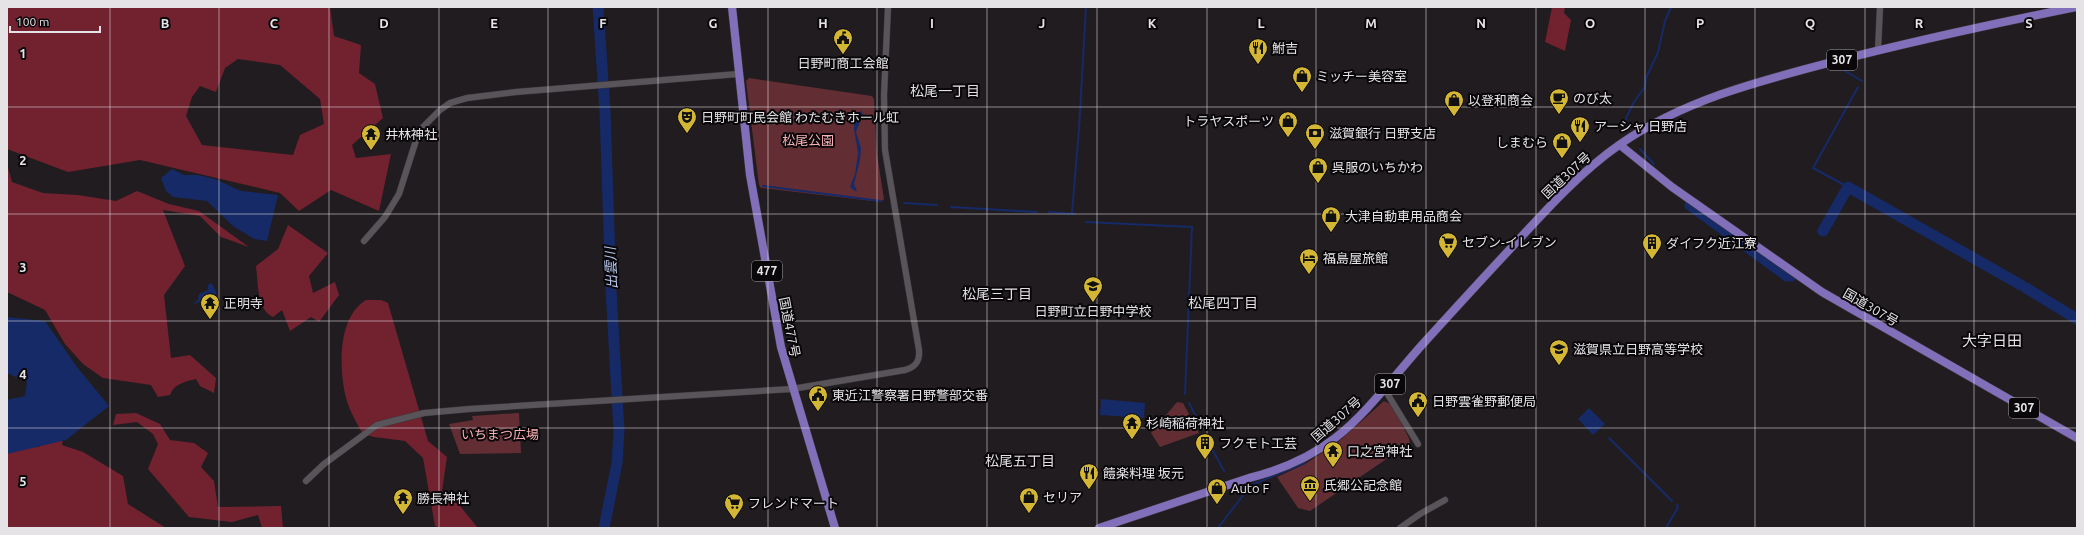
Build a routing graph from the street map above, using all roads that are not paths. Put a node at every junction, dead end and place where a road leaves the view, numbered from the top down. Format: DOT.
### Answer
graph roads {
  1 [pos="732,7"];
  2 [pos="888,7"];
  3 [pos="1880,7"];
  4 [pos="2076,7"];
  5 [pos="1878,50"];
  6 [pos="738,74"];
  7 [pos="1620,145"];
  8 [pos="364,241"];
  9 [pos="792,389"];
  10 [pos="1385,390"];
  11 [pos="2077,438"];
  12 [pos="1418,444"];
  13 [pos="306,481"];
  14 [pos="1445,500"];
  15 [pos="835,528"];
  16 [pos="1099,528"];
  17 [pos="1400,528"];
  1 -- 6 [label="highway, 国道477号 / 477"];
  2 -- 9 [label="street"];
  3 -- 5 [label="street"];
  4 -- 5 [label="highway, 307"];
  5 -- 7 [label="highway, 307"];
  6 -- 8 [label="street"];
  6 -- 9 [label="highway, 国道477号 / 477"];
  7 -- 10 [label="highway, 国道307号 / 307"];
  7 -- 11 [label="highway, 国道307号 / 307"];
  9 -- 13 [label="street"];
  9 -- 15 [label="highway, 国道477号 / 477"];
  10 -- 12 [label="street"];
  10 -- 16 [label="highway, 国道307号 / 307"];
  14 -- 17 [label="street"];
}
